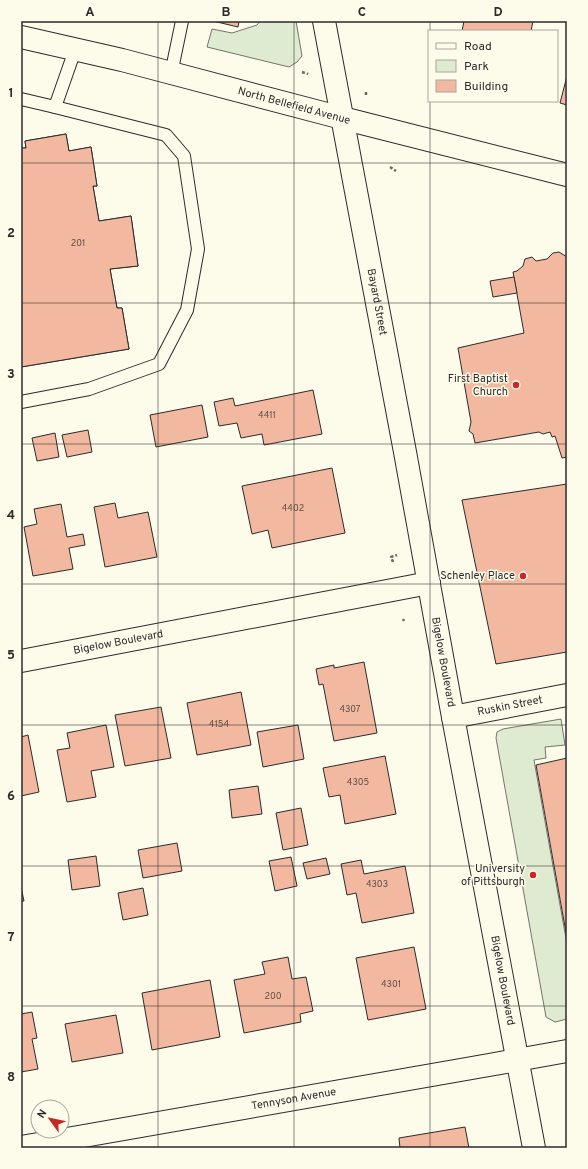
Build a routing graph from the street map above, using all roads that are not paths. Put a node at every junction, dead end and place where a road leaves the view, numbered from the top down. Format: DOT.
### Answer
graph roads {
  1 [pos="182,21"];
  2 [pos="324,21"];
  3 [pos="21,37"];
  4 [pos="75,50"];
  5 [pos="171,74"];
  6 [pos="21,99"];
  7 [pos="55,107"];
  8 [pos="342,118"];
  9 [pos="567,175"];
  10 [pos="21,402"];
  11 [pos="429,583"];
  12 [pos="21,661"];
  13 [pos="567,695"];
  14 [pos="452,717"];
  15 [pos="567,1050"];
  16 [pos="518,1060"];
  17 [pos="21,1147"];
  18 [pos="534,1148"];
  1 -- 5 [label="lane"];
  2 -- 8 [label="main road, Bayard Street"];
  3 -- 4 [label="main road, North Bellefield Avenue"];
  4 -- 5 [label="main road, North Bellefield Avenue"];
  4 -- 7 [label="lane"];
  5 -- 8 [label="main road, North Bellefield Avenue"];
  6 -- 7 [label="lane"];
  7 -- 10 [label="lane"];
  8 -- 9 [label="main road, North Bellefield Avenue"];
  8 -- 11 [label="main road, Bayard Street"];
  11 -- 12 [label="main road, Bigelow Boulevard"];
  11 -- 14 [label="main road, Bigelow Boulevard"];
  13 -- 14 [label="main road, Ruskin Street"];
  14 -- 16 [label="main road, Bigelow Boulevard"];
  15 -- 16 [label="main road, Tennyson Avenue"];
  16 -- 17 [label="main road, Tennyson Avenue"];
  16 -- 18 [label="main road, Bigelow Boulevard"];
}
